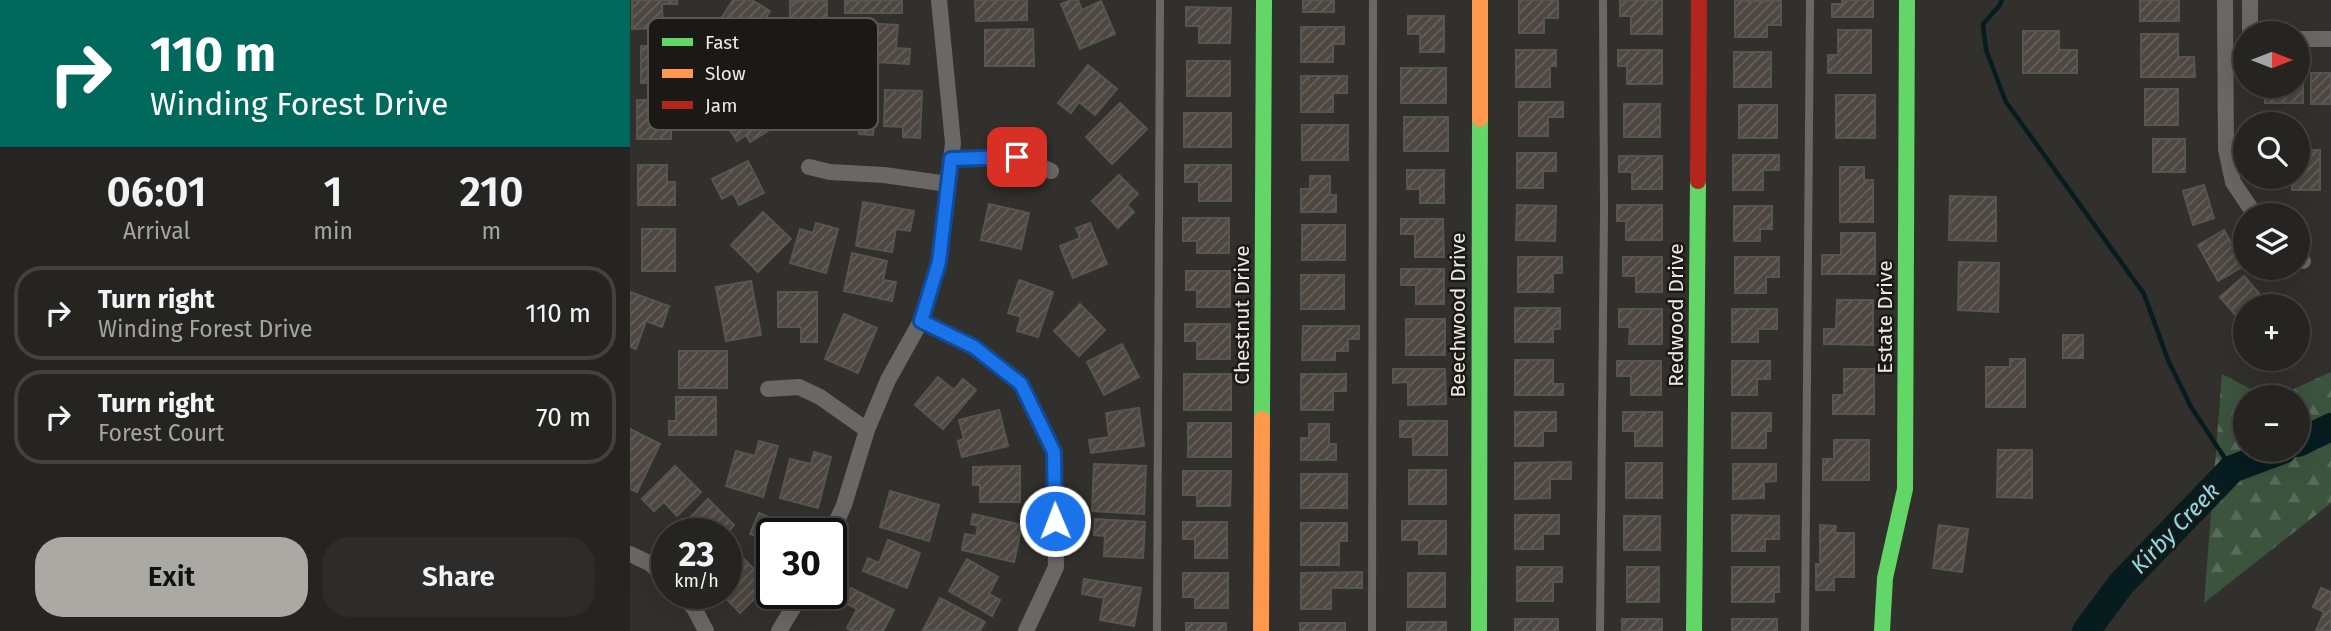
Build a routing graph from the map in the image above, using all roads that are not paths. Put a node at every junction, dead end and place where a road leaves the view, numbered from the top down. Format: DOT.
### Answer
graph roads {
  1 [pos="939,0"];
  2 [pos="1160,0"];
  3 [pos="1264,0"];
  4 [pos="1373,0"];
  5 [pos="1480,0"];
  6 [pos="1603,0"];
  7 [pos="1699,0"];
  8 [pos="1810,0"];
  9 [pos="1907,0"];
  10 [pos="2225,0"];
  11 [pos="2250,0"];
  12 [pos="2250,21"];
  13 [pos="2310,39"];
  14 [pos="2331,39"];
  15 [pos="2225,40"];
  16 [pos="2233,40"];
  17 [pos="951,159"];
  18 [pos="809,167"];
  19 [pos="1051,171"];
  20 [pos="948,184"];
  21 [pos="2247,203"];
  22 [pos="921,321"];
  23 [pos="768,389"];
  24 [pos="867,430"];
  25 [pos="838,518"];
  26 [pos="630,554"];
  27 [pos="651,564"];
  28 [pos="695,609"];
  29 [pos="793,609"];
  30 [pos="706,631"];
  31 [pos="779,631"];
  32 [pos="1026,631"];
  33 [pos="1157,631"];
  34 [pos="1261,631"];
  35 [pos="1371,631"];
  36 [pos="1479,631"];
  37 [pos="1600,631"];
  38 [pos="1694,631"];
  39 [pos="1805,631"];
  40 [pos="1882,631"];
  1 -- 17 [label="street"];
  2 -- 33 [label="lane"];
  3 -- 34 [label="street, Chestnut Drive"];
  4 -- 35 [label="lane"];
  5 -- 36 [label="street, Beechwood Drive"];
  6 -- 37 [label="lane"];
  7 -- 38 [label="street, Redwood Drive"];
  8 -- 39 [label="lane"];
  9 -- 40 [label="street, Estate Drive"];
  10 -- 15 [label="street"];
  11 -- 12 [label="street"];
  13 -- 14 [label="street"];
  15 -- 16 [label="street"];
  15 -- 21 [label="street"];
  17 -- 19 [label="street"];
  17 -- 20 [label="street"];
  18 -- 20 [label="street"];
  20 -- 22 [label="street"];
  22 -- 24 [label="street"];
  22 -- 32 [label="street"];
  23 -- 24 [label="street"];
  24 -- 25 [label="street"];
  26 -- 27 [label="street"];
  28 -- 30 [label="street"];
  29 -- 31 [label="street"];
}
